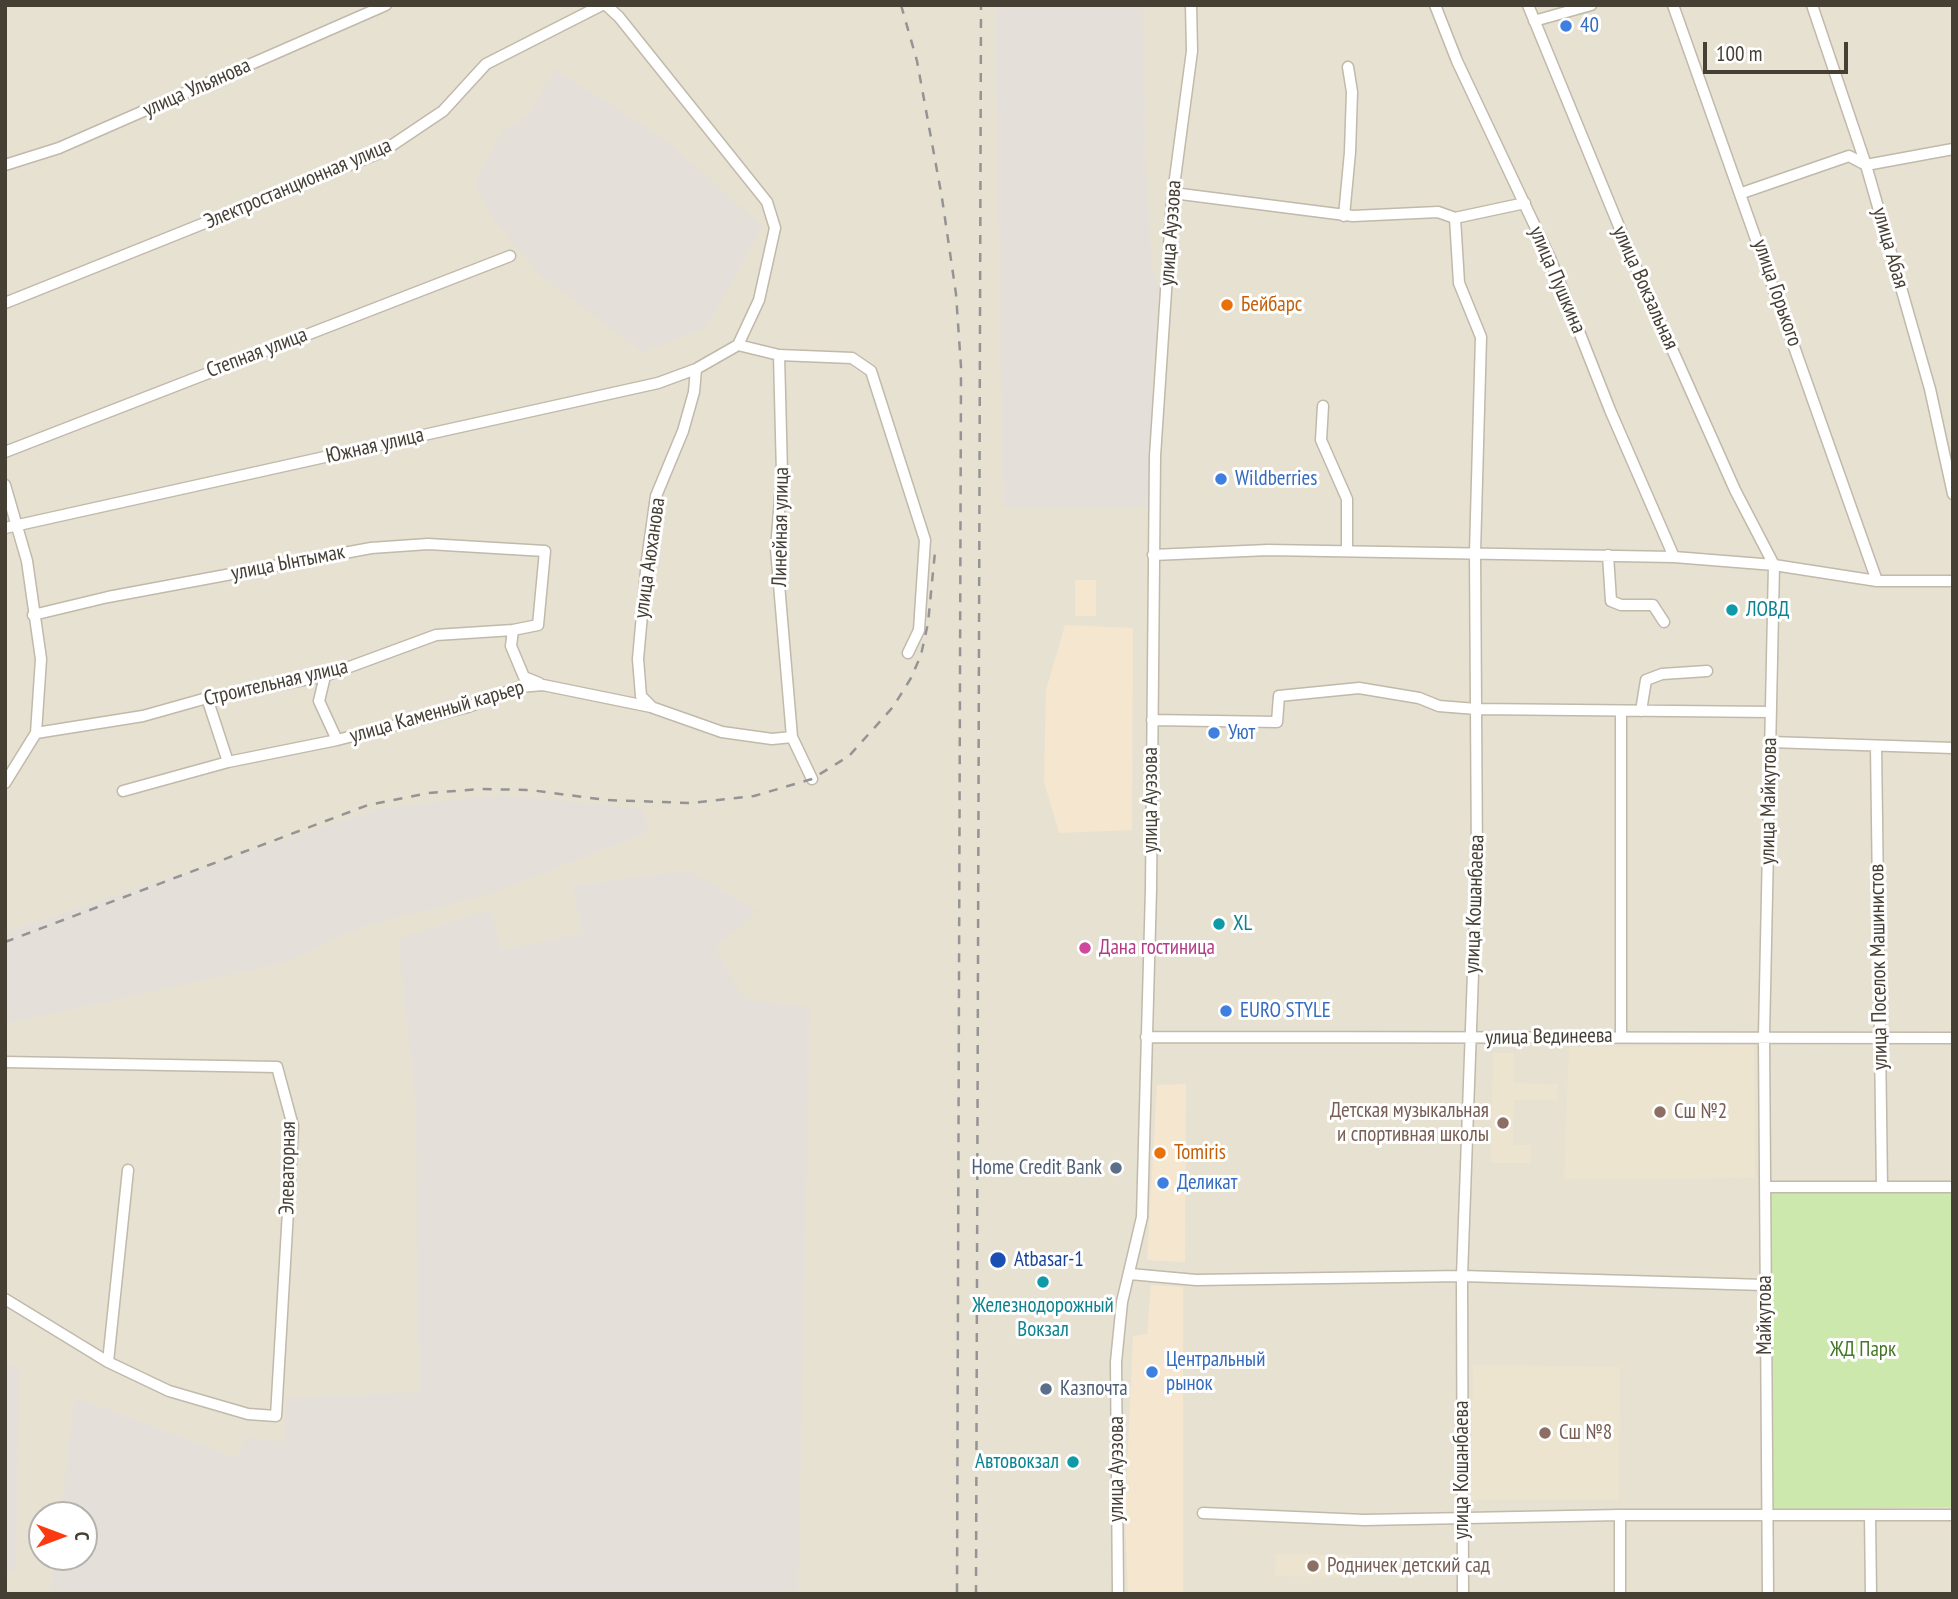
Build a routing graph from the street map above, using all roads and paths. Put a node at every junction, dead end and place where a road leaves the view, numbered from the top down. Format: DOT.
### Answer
graph roads {
  1 [pos="386,5"];
  2 [pos="604,5"];
  3 [pos="1191,5"];
  4 [pos="1435,5"];
  5 [pos="1528,5"];
  6 [pos="1591,5"];
  7 [pos="1673,5"];
  8 [pos="1812,5"];
  9 [pos="1534,21"];
  10 [pos="1348,67"];
  11 [pos="1953,149"];
  12 [pos="1866,164"];
  13 [pos="5,165"];
  14 [pos="1173,193"];
  15 [pos="1742,193"];
  16 [pos="1525,203"];
  17 [pos="1344,216"];
  18 [pos="1455,218"];
  19 [pos="510,256"];
  20 [pos="5,303"];
  21 [pos="737,345"];
  22 [pos="779,355"];
  23 [pos="696,369"];
  24 [pos="1323,406"];
  25 [pos="5,452"];
  26 [pos="5,485"];
  27 [pos="1953,494"];
  28 [pos="19,526"];
  29 [pos="5,528"];
  30 [pos="1347,551"];
  31 [pos="1475,552"];
  32 [pos="1153,555"];
  33 [pos="1608,555"];
  34 [pos="1674,557"];
  35 [pos="1774,565"];
  36 [pos="1877,581"];
  37 [pos="1953,581"];
  38 [pos="33,615"];
  39 [pos="1664,622"];
  40 [pos="513,630"];
  41 [pos="908,653"];
  42 [pos="1707,671"];
  43 [pos="325,676"];
  44 [pos="543,685"];
  45 [pos="207,698"];
  46 [pos="651,707"];
  47 [pos="1476,709"];
  48 [pos="1621,711"];
  49 [pos="1641,711"];
  50 [pos="1771,712"];
  51 [pos="1152,720"];
  52 [pos="36,733"];
  53 [pos="793,737"];
  54 [pos="337,740"];
  55 [pos="1770,742"];
  56 [pos="1875,746"];
  57 [pos="1953,748"];
  58 [pos="228,762"];
  59 [pos="812,779"];
  60 [pos="5,783"];
  61 [pos="122,791"];
  62 [pos="1621,1036"];
  63 [pos="1764,1036"];
  64 [pos="1146,1037"];
  65 [pos="1881,1037"];
  66 [pos="1470,1038"];
  67 [pos="1953,1038"];
  68 [pos="5,1062"];
  69 [pos="128,1170"];
  70 [pos="1765,1187"];
  71 [pos="1882,1187"];
  72 [pos="1953,1187"];
  73 [pos="1130,1274"];
  74 [pos="1462,1276"];
  75 [pos="1764,1285"];
  76 [pos="5,1299"];
  77 [pos="108,1362"];
  78 [pos="1203,1513"];
  79 [pos="1766,1514"];
  80 [pos="1620,1515"];
  81 [pos="1870,1515"];
  82 [pos="1953,1515"];
  83 [pos="1461,1518"];
  84 [pos="1118,1594"];
  85 [pos="1463,1594"];
  86 [pos="1620,1594"];
  87 [pos="1768,1594"];
  88 [pos="1871,1594"];
  1 -- 13 [label="street, улица Ульянова"];
  2 -- 20 [label="street, Электростанционная улица"];
  2 -- 21 [label="street"];
  3 -- 14 [label="street, улица Ауэзова"];
  4 -- 16 [label="street, улица Пушкина"];
  5 -- 9 [label="street, улица Вокзальная"];
  6 -- 9 [label="street"];
  7 -- 15 [label="street, улица Горького"];
  8 -- 12 [label="street, улица Абая"];
  9 -- 35 [label="street, улица Вокзальная"];
  10 -- 17 [label="street"];
  11 -- 12 [label="street"];
  12 -- 15 [label="street"];
  12 -- 27 [label="street, улица Абая"];
  14 -- 17 [label="street"];
  14 -- 32 [label="street, улица Ауэзова"];
  15 -- 36 [label="street, улица Горького"];
  16 -- 18 [label="street"];
  16 -- 34 [label="street, улица Пушкина"];
  17 -- 18 [label="street"];
  18 -- 31 [label="street, улица Кошанбаева"];
  19 -- 25 [label="street, Степная улица"];
  21 -- 22 [label="street"];
  21 -- 23 [label="street, Южная улица"];
  22 -- 41 [label="street"];
  22 -- 53 [label="street, Линейная улица"];
  23 -- 28 [label="street, Южная улица"];
  23 -- 46 [label="street, улица Аюханова"];
  24 -- 30 [label="street"];
  26 -- 28 [label="street"];
  28 -- 29 [label="street, Южная улица"];
  28 -- 38 [label="street"];
  30 -- 31 [label="street"];
  30 -- 32 [label="street"];
  31 -- 33 [label="street"];
  31 -- 47 [label="street, улица Кошанбаева"];
  32 -- 51 [label="street, улица Ауэзова"];
  33 -- 34 [label="street"];
  33 -- 39 [label="street"];
  34 -- 35 [label="street"];
  35 -- 36 [label="street"];
  35 -- 50 [label="street, улица Майкутова"];
  36 -- 37 [label="street"];
  38 -- 40 [label="street, улица Ынтымак"];
  38 -- 52 [label="street"];
  40 -- 43 [label="street, Строительная улица"];
  40 -- 44 [label="street"];
  42 -- 49 [label="street"];
  43 -- 45 [label="street, Строительная улица"];
  43 -- 54 [label="street"];
  44 -- 46 [label="street, улица Каменный карьер"];
  44 -- 54 [label="street, улица Каменный карьер"];
  45 -- 52 [label="street, Строительная улица"];
  45 -- 58 [label="street"];
  46 -- 53 [label="street, улица Каменный карьер"];
  47 -- 48 [label="street"];
  47 -- 51 [label="street"];
  47 -- 66 [label="street, улица Кошанбаева"];
  48 -- 49 [label="street"];
  48 -- 62 [label="street"];
  49 -- 50 [label="street"];
  50 -- 55 [label="street, улица Майкутова"];
  51 -- 64 [label="street, улица Ауэзова"];
  52 -- 60 [label="street"];
  53 -- 59 [label="street, Линейная улица"];
  54 -- 58 [label="street, улица Каменный карьер"];
  55 -- 56 [label="street"];
  55 -- 63 [label="street, улица Майкутова"];
  56 -- 57 [label="street"];
  56 -- 65 [label="street, улица Поселок Машинистов"];
  58 -- 61 [label="street, улица Каменный карьер"];
  62 -- 63 [label="street, улица Вединеева"];
  62 -- 66 [label="street, улица Вединеева"];
  63 -- 65 [label="street, улица Вединеева"];
  63 -- 70 [label="street, Майкутова"];
  64 -- 66 [label="street, улица Вединеева"];
  64 -- 73 [label="street, улица Ауэзова"];
  65 -- 67 [label="street, улица Вединеева"];
  65 -- 71 [label="street, улица Поселок Машинистов"];
  66 -- 74 [label="street, улица Кошанбаева"];
  68 -- 77 [label="street, Элеваторная"];
  69 -- 77 [label="street"];
  70 -- 71 [label="street"];
  70 -- 75 [label="street, Майкутова"];
  71 -- 72 [label="street"];
  73 -- 74 [label="street"];
  73 -- 84 [label="street, улица Ауэзова"];
  74 -- 75 [label="street"];
  74 -- 83 [label="street, улица Кошанбаева"];
  75 -- 79 [label="street, Майкутова"];
  76 -- 77 [label="street"];
  78 -- 83 [label="street"];
  79 -- 80 [label="street"];
  79 -- 81 [label="street"];
  79 -- 87 [label="street, Майкутова"];
  80 -- 83 [label="street"];
  80 -- 86 [label="street"];
  81 -- 82 [label="street"];
  81 -- 88 [label="street"];
  83 -- 85 [label="street, улица Кошанбаева"];
}
